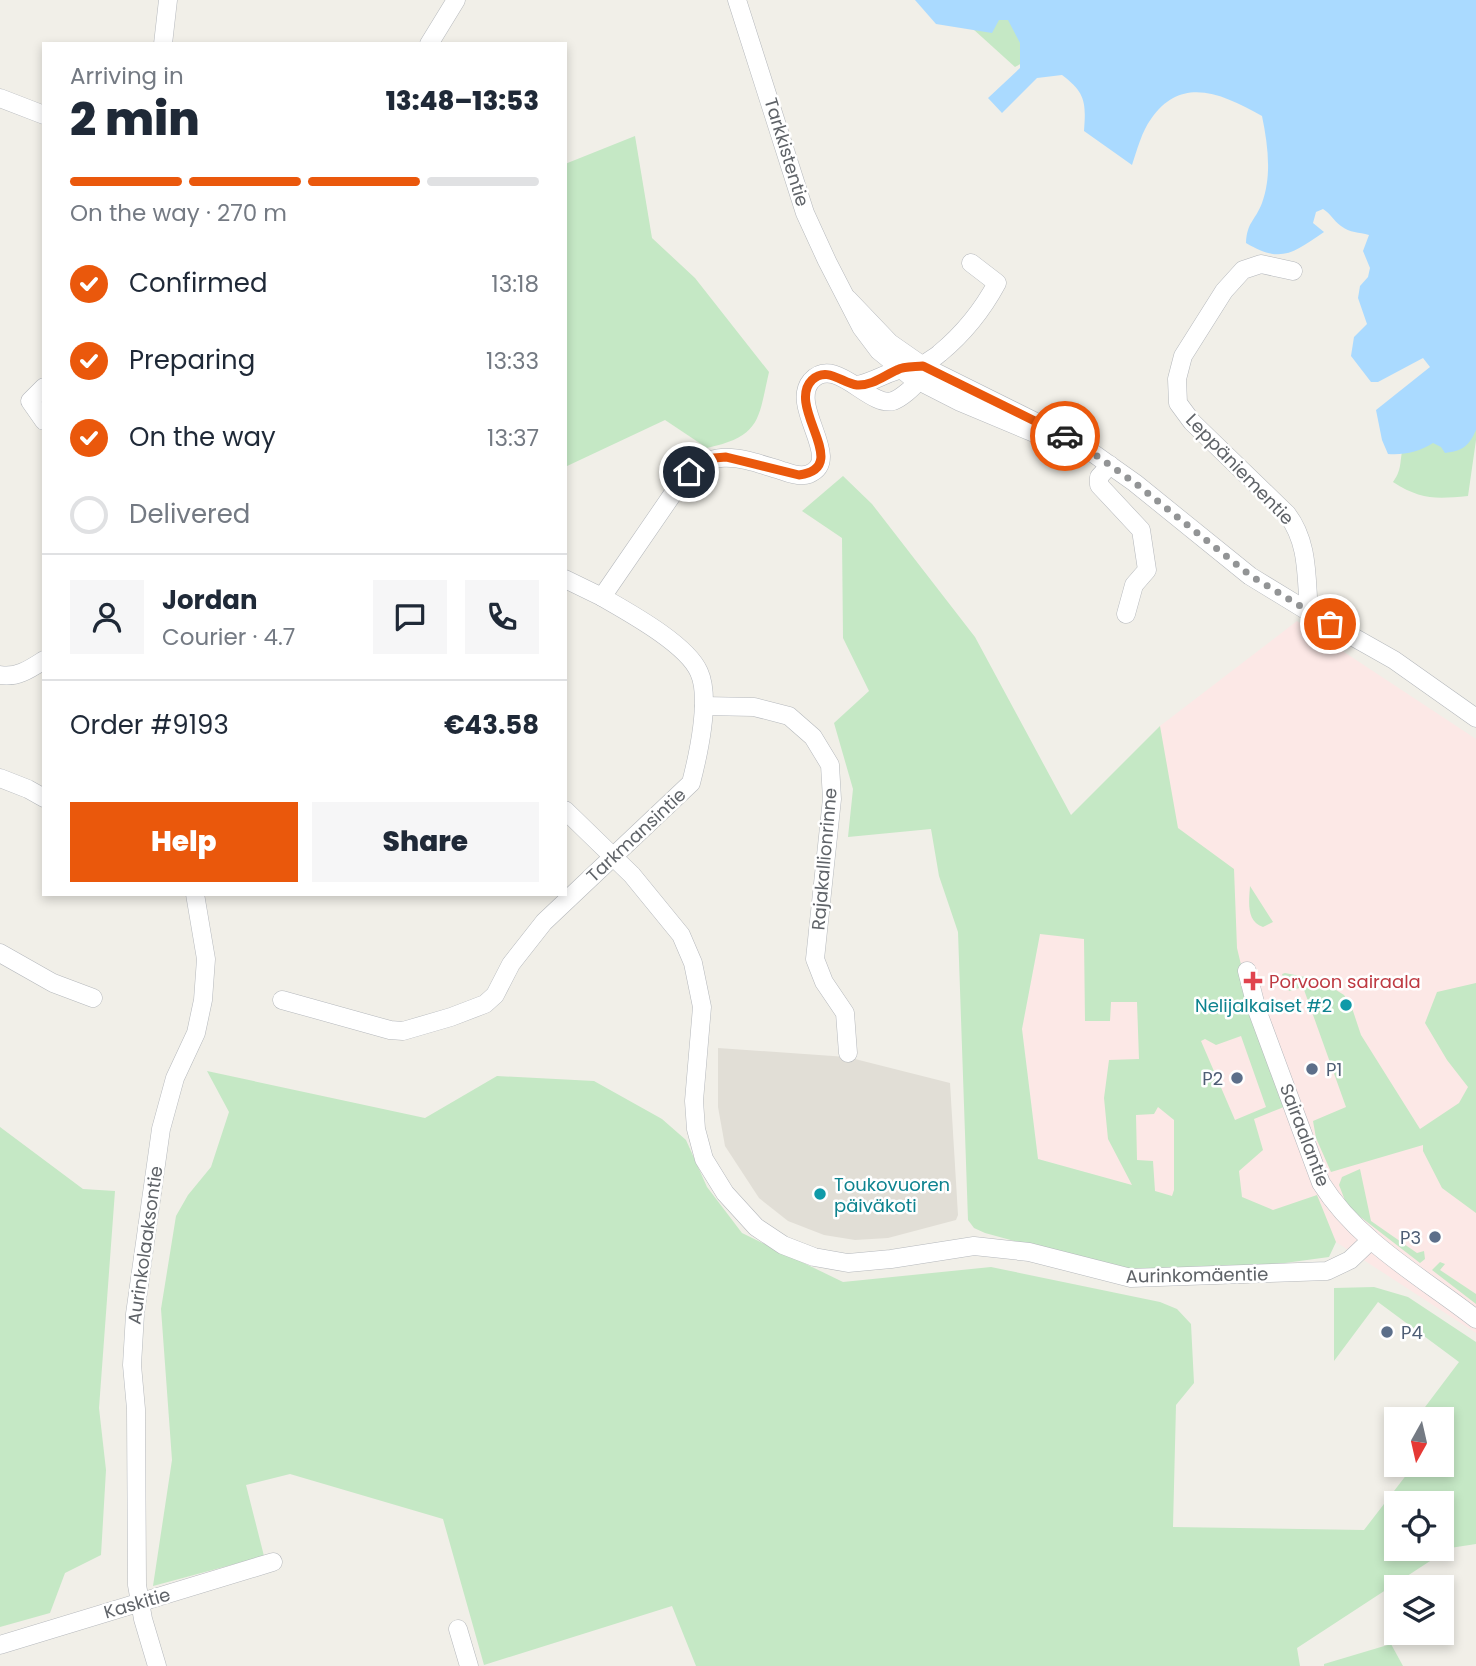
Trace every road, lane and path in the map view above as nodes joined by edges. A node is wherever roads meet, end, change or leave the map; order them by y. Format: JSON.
{"nodes":[{"id":1,"x":168,"y":0,"type":"edge"},
{"id":2,"x":456,"y":0,"type":"edge"},
{"id":3,"x":737,"y":0,"type":"edge"},
{"id":4,"x":163,"y":42,"type":"edge"},
{"id":5,"x":430,"y":42,"type":"edge"},
{"id":6,"x":0,"y":98,"type":"edge"},
{"id":7,"x":42,"y":113,"type":"edge"},
{"id":8,"x":971,"y":263,"type":"dead end"},
{"id":9,"x":1293,"y":271,"type":"dead end"},
{"id":10,"x":848,"y":299,"type":"junction"},
{"id":11,"x":899,"y":368,"type":"junction"},
{"id":12,"x":921,"y":373,"type":"junction"},
{"id":13,"x":856,"y":385,"type":"junction"},
{"id":14,"x":42,"y":389,"type":"edge"},
{"id":15,"x":42,"y":418,"type":"edge"},
{"id":16,"x":1102,"y":461,"type":"junction"},
{"id":17,"x":567,"y":580,"type":"edge"},
{"id":18,"x":602,"y":597,"type":"junction"},
{"id":19,"x":1308,"y":612,"type":"junction"},
{"id":20,"x":1126,"y":614,"type":"dead end"},
{"id":21,"x":42,"y":661,"type":"edge"},
{"id":22,"x":0,"y":675,"type":"edge"},
{"id":23,"x":704,"y":706,"type":"junction"},
{"id":24,"x":1476,"y":718,"type":"edge"},
{"id":25,"x":0,"y":778,"type":"edge"},
{"id":26,"x":42,"y":797,"type":"edge"},
{"id":27,"x":567,"y":812,"type":"edge"},
{"id":28,"x":612,"y":858,"type":"junction"},
{"id":29,"x":195,"y":896,"type":"edge"},
{"id":30,"x":0,"y":953,"type":"edge"},
{"id":31,"x":1247,"y":971,"type":"dead end"},
{"id":32,"x":93,"y":998,"type":"dead end"},
{"id":33,"x":282,"y":1000,"type":"dead end"},
{"id":34,"x":848,"y":1053,"type":"dead end"},
{"id":35,"x":1371,"y":1240,"type":"junction"},
{"id":36,"x":1476,"y":1319,"type":"edge"},
{"id":37,"x":273,"y":1562,"type":"dead end"},
{"id":38,"x":139,"y":1604,"type":"junction"},
{"id":39,"x":458,"y":1629,"type":"dead end"},
{"id":40,"x":0,"y":1645,"type":"edge"},
{"id":41,"x":157,"y":1666,"type":"edge"},
{"id":42,"x":469,"y":1666,"type":"edge"}],
"edges":[{"from":1,"to":4,"type":"street"},
{"from":2,"to":5,"type":"street"},
{"from":3,"to":10,"type":"street","name":"Tarkkistentie"},
{"from":6,"to":7,"type":"street"},
{"from":8,"to":12,"type":"street"},
{"from":9,"to":19,"type":"street","name":"Leppäniementie"},
{"from":10,"to":11,"type":"street","name":"Tarkkistentie"},
{"from":10,"to":12,"type":"street","name":"Tarkkistentie"},
{"from":11,"to":12,"type":"street"},
{"from":11,"to":13,"type":"street"},
{"from":12,"to":13,"type":"street"},
{"from":12,"to":16,"type":"street","name":"Tarkkistentie"},
{"from":13,"to":18,"type":"street"},
{"from":14,"to":15,"type":"street"},
{"from":16,"to":19,"type":"street","name":"Tarkkistentie"},
{"from":16,"to":20,"type":"street"},
{"from":17,"to":18,"type":"street","name":"Tarkmansintie"},
{"from":18,"to":23,"type":"street","name":"Tarkmansintie"},
{"from":19,"to":24,"type":"street","name":"Tarkkistentie"},
{"from":21,"to":22,"type":"street"},
{"from":23,"to":28,"type":"street","name":"Tarkmansintie"},
{"from":23,"to":34,"type":"street","name":"Rajakallionrinne"},
{"from":25,"to":26,"type":"street"},
{"from":27,"to":28,"type":"street","name":"Aurinkomäentie"},
{"from":28,"to":33,"type":"street","name":"Tarkmansintie"},
{"from":28,"to":35,"type":"street","name":"Aurinkomäentie"},
{"from":29,"to":38,"type":"street","name":"Aurinkolaaksontie"},
{"from":30,"to":32,"type":"street"},
{"from":31,"to":35,"type":"street","name":"Sairaalantie"},
{"from":35,"to":36,"type":"street","name":"Sairaalantie"},
{"from":37,"to":38,"type":"street","name":"Kaskitie"},
{"from":38,"to":40,"type":"street","name":"Kaskitie"},
{"from":38,"to":41,"type":"street","name":"Aurinkolaaksontie"},
{"from":39,"to":42,"type":"street"}]}
